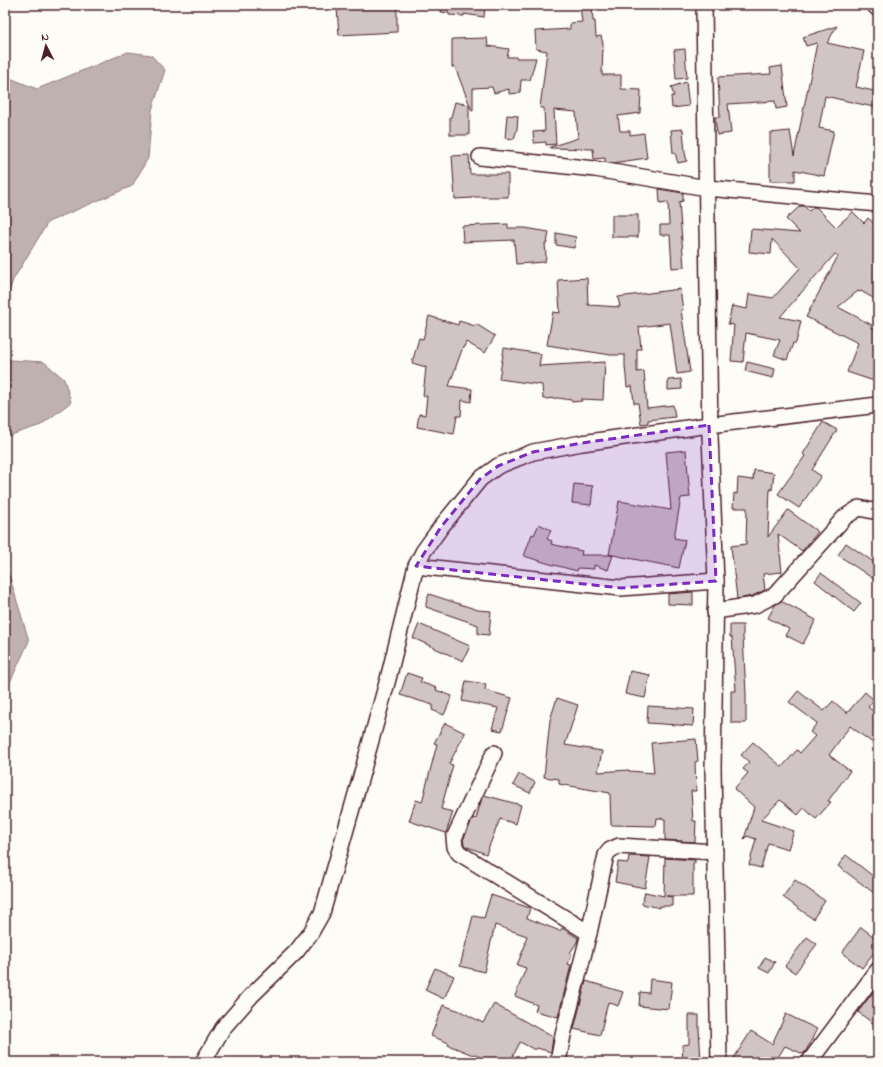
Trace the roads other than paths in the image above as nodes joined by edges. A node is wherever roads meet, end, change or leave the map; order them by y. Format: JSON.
{"nodes":[{"id":1,"x":704,"y":5,"type":"edge"},
{"id":2,"x":874,"y":5,"type":"edge"},
{"id":3,"x":878,"y":9,"type":"edge"},
{"id":4,"x":480,"y":157,"type":"dead end"},
{"id":5,"x":707,"y":188,"type":"junction"},
{"id":6,"x":878,"y":204,"type":"edge"},
{"id":7,"x":878,"y":405,"type":"edge"},
{"id":8,"x":710,"y":425,"type":"junction"},
{"id":9,"x":878,"y":512,"type":"edge"},
{"id":10,"x":416,"y":566,"type":"junction"},
{"id":11,"x":716,"y":581,"type":"junction"},
{"id":12,"x":715,"y":611,"type":"junction"},
{"id":13,"x":494,"y":753,"type":"dead end"},
{"id":14,"x":715,"y":852,"type":"junction"},
{"id":15,"x":589,"y":933,"type":"junction"},
{"id":16,"x":878,"y":970,"type":"edge"},
{"id":17,"x":203,"y":1062,"type":"edge"},
{"id":18,"x":558,"y":1062,"type":"edge"},
{"id":19,"x":718,"y":1062,"type":"edge"},
{"id":20,"x":809,"y":1062,"type":"edge"}],
"edges":[{"from":1,"to":5,"type":"street"},
{"from":2,"to":3,"type":"street"},
{"from":4,"to":5,"type":"street"},
{"from":5,"to":6,"type":"street"},
{"from":5,"to":8,"type":"street"},
{"from":7,"to":8,"type":"street"},
{"from":8,"to":10,"type":"street"},
{"from":8,"to":11,"type":"street"},
{"from":9,"to":12,"type":"street"},
{"from":10,"to":11,"type":"street"},
{"from":10,"to":17,"type":"street"},
{"from":11,"to":12,"type":"street"},
{"from":12,"to":14,"type":"street"},
{"from":13,"to":15,"type":"street"},
{"from":14,"to":15,"type":"street"},
{"from":14,"to":19,"type":"street"},
{"from":15,"to":18,"type":"street"},
{"from":16,"to":20,"type":"street"}]}
